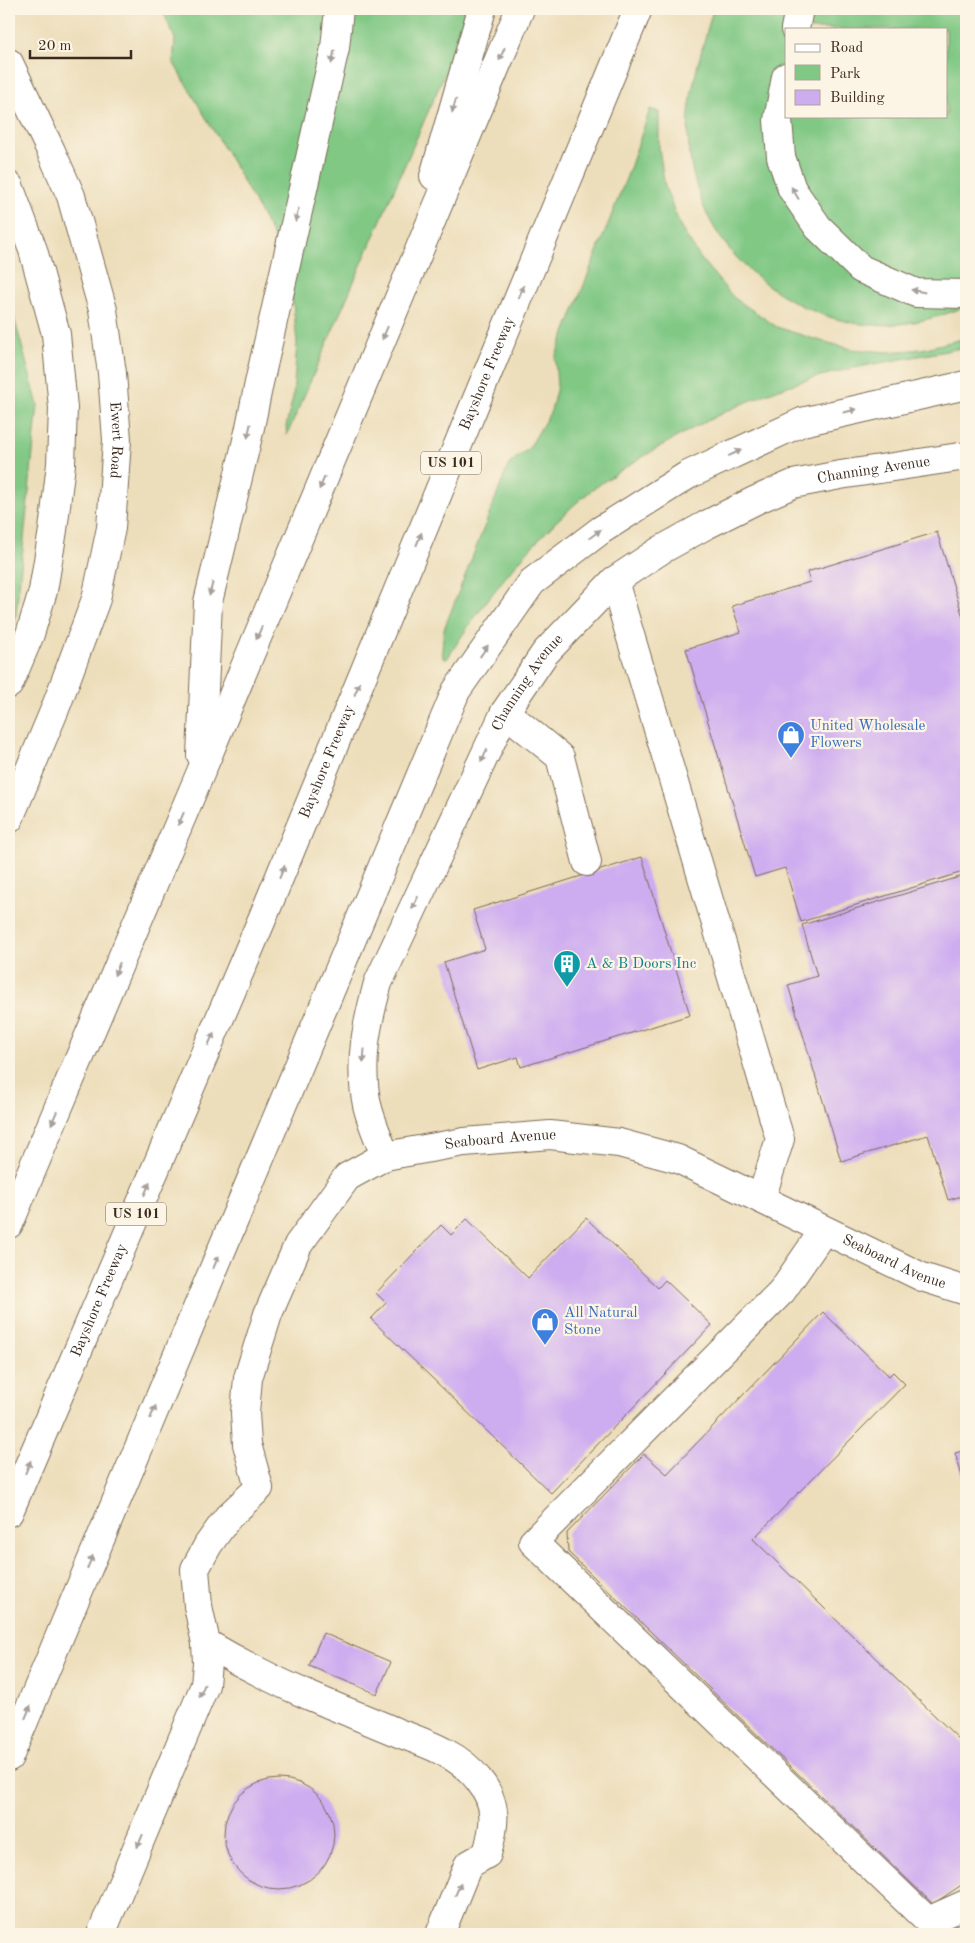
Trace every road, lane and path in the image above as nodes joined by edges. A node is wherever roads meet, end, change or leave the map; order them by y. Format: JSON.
{"nodes":[{"id":1,"x":340,"y":9,"type":"edge"},
{"id":2,"x":482,"y":9,"type":"edge"},
{"id":3,"x":520,"y":9,"type":"edge"},
{"id":4,"x":638,"y":9,"type":"edge"},
{"id":5,"x":799,"y":9,"type":"edge"},
{"id":6,"x":795,"y":28,"type":"edge"},
{"id":7,"x":9,"y":63,"type":"edge"},
{"id":8,"x":785,"y":82,"type":"edge"},
{"id":9,"x":9,"y":186,"type":"edge"},
{"id":10,"x":966,"y":294,"type":"edge"},
{"id":11,"x":400,"y":296,"type":"junction"},
{"id":12,"x":966,"y":385,"type":"edge"},
{"id":13,"x":966,"y":458,"type":"edge"},
{"id":14,"x":614,"y":581,"type":"junction"},
{"id":15,"x":9,"y":684,"type":"edge"},
{"id":16,"x":505,"y":712,"type":"junction"},
{"id":17,"x":200,"y":774,"type":"junction"},
{"id":18,"x":9,"y":819,"type":"edge"},
{"id":19,"x":587,"y":862,"type":"dead end"},
{"id":20,"x":385,"y":1156,"type":"junction"},
{"id":21,"x":760,"y":1199,"type":"junction"},
{"id":22,"x":9,"y":1224,"type":"edge"},
{"id":23,"x":824,"y":1230,"type":"junction"},
{"id":24,"x":966,"y":1291,"type":"edge"},
{"id":25,"x":9,"y":1512,"type":"edge"},
{"id":26,"x":206,"y":1643,"type":"junction"},
{"id":27,"x":9,"y":1757,"type":"edge"},
{"id":28,"x":966,"y":1904,"type":"edge"},
{"id":29,"x":101,"y":1934,"type":"edge"},
{"id":30,"x":440,"y":1934,"type":"edge"}],
"edges":[{"from":1,"to":17,"type":"main road","one_way":true},
{"from":2,"to":11,"type":"main road","one_way":true},
{"from":3,"to":11,"type":"main road","one_way":true},
{"from":25,"to":4,"type":"main road","name":"Bayshore Freeway","number":"US 101","one_way":true},
{"from":5,"to":6,"type":"main road"},
{"from":7,"to":18,"type":"main road","name":"Ewert Road"},
{"from":10,"to":8,"type":"main road","one_way":true},
{"from":9,"to":15,"type":"main road"},
{"from":11,"to":17,"type":"main road","one_way":true},
{"from":27,"to":12,"type":"main road","one_way":true},
{"from":13,"to":14,"type":"main road","name":"Channing Avenue"},
{"from":14,"to":16,"type":"main road","name":"Channing Avenue"},
{"from":14,"to":21,"type":"main road"},
{"from":16,"to":19,"type":"main road"},
{"from":16,"to":20,"type":"main road","name":"Channing Avenue","one_way":true},
{"from":17,"to":22,"type":"main road","one_way":true},
{"from":20,"to":21,"type":"main road","name":"Seaboard Avenue"},
{"from":20,"to":26,"type":"main road","name":"Seaboard Avenue"},
{"from":21,"to":23,"type":"main road","name":"Seaboard Avenue"},
{"from":23,"to":24,"type":"main road","name":"Seaboard Avenue"},
{"from":23,"to":28,"type":"main road"},
{"from":26,"to":29,"type":"main road","one_way":true},
{"from":30,"to":26,"type":"main road","one_way":true}]}
